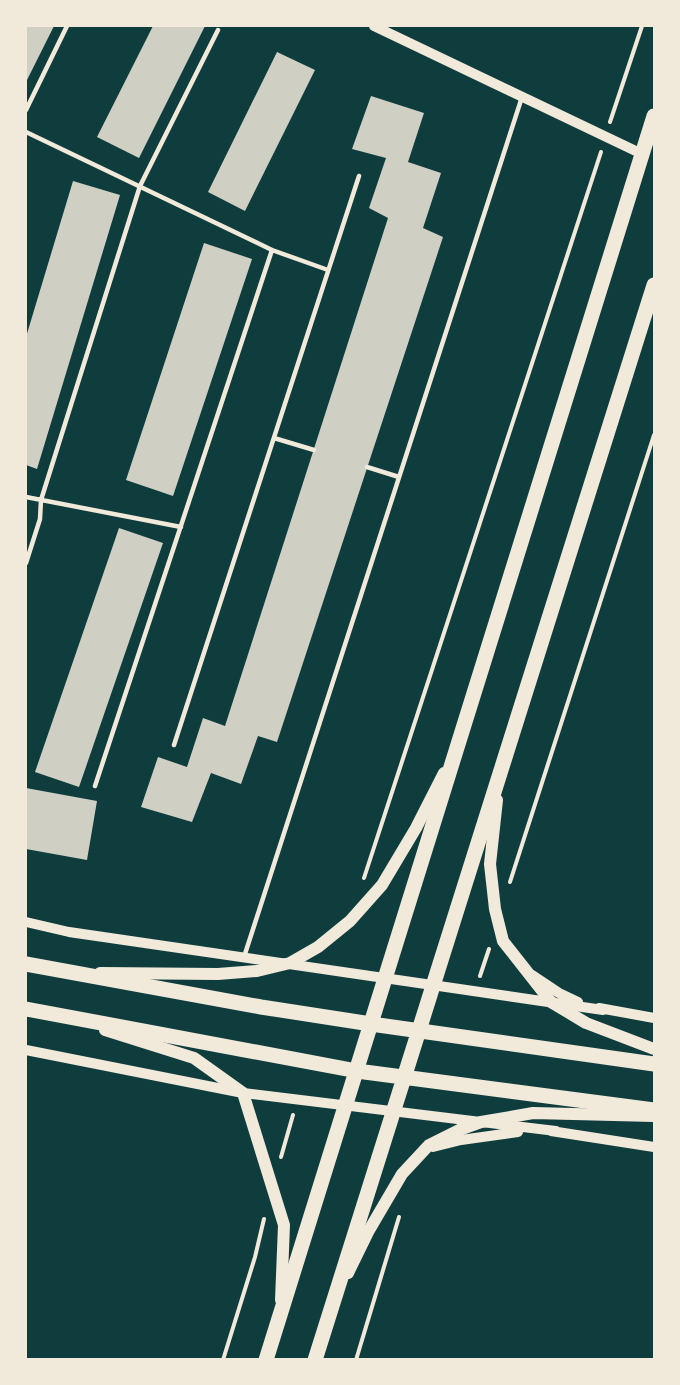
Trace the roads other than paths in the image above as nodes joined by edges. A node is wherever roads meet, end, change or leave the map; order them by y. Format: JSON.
{"nodes":[{"id":1,"x":67,"y":26,"type":"edge"},
{"id":2,"x":374,"y":26,"type":"edge"},
{"id":3,"x":388,"y":29,"type":"edge"},
{"id":4,"x":218,"y":30,"type":"dead end"},
{"id":5,"x":522,"y":97,"type":"junction"},
{"id":6,"x":26,"y":110,"type":"edge"},
{"id":7,"x":654,"y":116,"type":"edge"},
{"id":8,"x":26,"y":132,"type":"edge"},
{"id":9,"x":642,"y":154,"type":"junction"},
{"id":10,"x":359,"y":176,"type":"dead end"},
{"id":11,"x":140,"y":186,"type":"junction"},
{"id":12,"x":272,"y":250,"type":"junction"},
{"id":13,"x":328,"y":270,"type":"junction"},
{"id":14,"x":654,"y":285,"type":"edge"},
{"id":15,"x":274,"y":438,"type":"junction"},
{"id":16,"x":314,"y":450,"type":"dead end"},
{"id":17,"x":368,"y":467,"type":"dead end"},
{"id":18,"x":399,"y":477,"type":"junction"},
{"id":19,"x":26,"y":497,"type":"edge"},
{"id":20,"x":41,"y":500,"type":"junction"},
{"id":21,"x":181,"y":526,"type":"junction"},
{"id":22,"x":26,"y":563,"type":"edge"},
{"id":23,"x":174,"y":745,"type":"dead end"},
{"id":24,"x":458,"y":745,"type":"junction"},
{"id":25,"x":502,"y":766,"type":"junction"},
{"id":26,"x":95,"y":786,"type":"dead end"},
{"id":27,"x":26,"y":922,"type":"edge"},
{"id":28,"x":244,"y":957,"type":"junction"},
{"id":29,"x":290,"y":963,"type":"junction"},
{"id":30,"x":26,"y":964,"type":"edge"},
{"id":31,"x":525,"y":970,"type":"junction"},
{"id":32,"x":69,"y":972,"type":"junction"},
{"id":33,"x":386,"y":977,"type":"junction"},
{"id":34,"x":432,"y":984,"type":"junction"},
{"id":35,"x":550,"y":1002,"type":"junction"},
{"id":36,"x":26,"y":1009,"type":"edge"},
{"id":37,"x":603,"y":1010,"type":"junction"},
{"id":38,"x":58,"y":1015,"type":"junction"},
{"id":39,"x":654,"y":1018,"type":"edge"},
{"id":40,"x":371,"y":1024,"type":"junction"},
{"id":41,"x":418,"y":1030,"type":"junction"},
{"id":42,"x":654,"y":1049,"type":"edge"},
{"id":43,"x":26,"y":1050,"type":"edge"},
{"id":44,"x":654,"y":1064,"type":"edge"},
{"id":45,"x":357,"y":1071,"type":"junction"},
{"id":46,"x":405,"y":1076,"type":"junction"},
{"id":47,"x":243,"y":1094,"type":"junction"},
{"id":48,"x":346,"y":1106,"type":"junction"},
{"id":49,"x":654,"y":1110,"type":"edge"},
{"id":50,"x":393,"y":1112,"type":"junction"},
{"id":51,"x":654,"y":1116,"type":"edge"},
{"id":52,"x":481,"y":1122,"type":"junction"},
{"id":53,"x":556,"y":1131,"type":"junction"},
{"id":54,"x":654,"y":1147,"type":"edge"},
{"id":55,"x":421,"y":1152,"type":"junction"},
{"id":56,"x":281,"y":1311,"type":"junction"},
{"id":57,"x":328,"y":1315,"type":"junction"},
{"id":58,"x":266,"y":1359,"type":"edge"},
{"id":59,"x":315,"y":1359,"type":"edge"}],
"edges":[{"from":1,"to":6,"type":"lane"},
{"from":2,"to":3,"type":"street"},
{"from":3,"to":5,"type":"street"},
{"from":4,"to":11,"type":"lane"},
{"from":5,"to":9,"type":"street"},
{"from":5,"to":18,"type":"lane"},
{"from":7,"to":9,"type":"main road"},
{"from":8,"to":11,"type":"lane"},
{"from":9,"to":24,"type":"main road"},
{"from":10,"to":13,"type":"lane"},
{"from":11,"to":12,"type":"lane"},
{"from":11,"to":20,"type":"lane"},
{"from":12,"to":13,"type":"lane"},
{"from":12,"to":21,"type":"lane"},
{"from":13,"to":15,"type":"lane"},
{"from":14,"to":25,"type":"main road"},
{"from":15,"to":16,"type":"lane"},
{"from":15,"to":23,"type":"lane"},
{"from":17,"to":18,"type":"lane"},
{"from":18,"to":28,"type":"lane"},
{"from":19,"to":20,"type":"lane"},
{"from":20,"to":21,"type":"lane"},
{"from":20,"to":22,"type":"lane"},
{"from":21,"to":26,"type":"lane"},
{"from":24,"to":29,"type":"main road"},
{"from":24,"to":33,"type":"main road"},
{"from":25,"to":31,"type":"main road"},
{"from":25,"to":34,"type":"main road"},
{"from":27,"to":28,"type":"street"},
{"from":28,"to":29,"type":"street"},
{"from":29,"to":32,"type":"main road"},
{"from":29,"to":33,"type":"street"},
{"from":30,"to":32,"type":"main road"},
{"from":31,"to":35,"type":"main road"},
{"from":31,"to":37,"type":"street"},
{"from":32,"to":40,"type":"main road"},
{"from":33,"to":34,"type":"street"},
{"from":33,"to":40,"type":"main road"},
{"from":34,"to":35,"type":"street"},
{"from":34,"to":41,"type":"main road"},
{"from":35,"to":37,"type":"street"},
{"from":35,"to":42,"type":"main road"},
{"from":36,"to":38,"type":"main road"},
{"from":37,"to":39,"type":"street"},
{"from":38,"to":45,"type":"main road"},
{"from":38,"to":47,"type":"main road"},
{"from":40,"to":41,"type":"main road"},
{"from":40,"to":45,"type":"main road"},
{"from":41,"to":44,"type":"main road"},
{"from":41,"to":46,"type":"main road"},
{"from":43,"to":47,"type":"street"},
{"from":45,"to":46,"type":"main road"},
{"from":45,"to":48,"type":"main road"},
{"from":46,"to":49,"type":"main road"},
{"from":46,"to":50,"type":"main road"},
{"from":47,"to":48,"type":"street"},
{"from":47,"to":56,"type":"main road"},
{"from":48,"to":50,"type":"street"},
{"from":48,"to":56,"type":"main road"},
{"from":50,"to":52,"type":"street"},
{"from":50,"to":57,"type":"main road"},
{"from":51,"to":52,"type":"main road"},
{"from":52,"to":53,"type":"street"},
{"from":52,"to":55,"type":"main road"},
{"from":53,"to":54,"type":"street"},
{"from":53,"to":55,"type":"street"},
{"from":55,"to":57,"type":"main road"},
{"from":56,"to":58,"type":"main road"},
{"from":57,"to":59,"type":"main road"}]}
